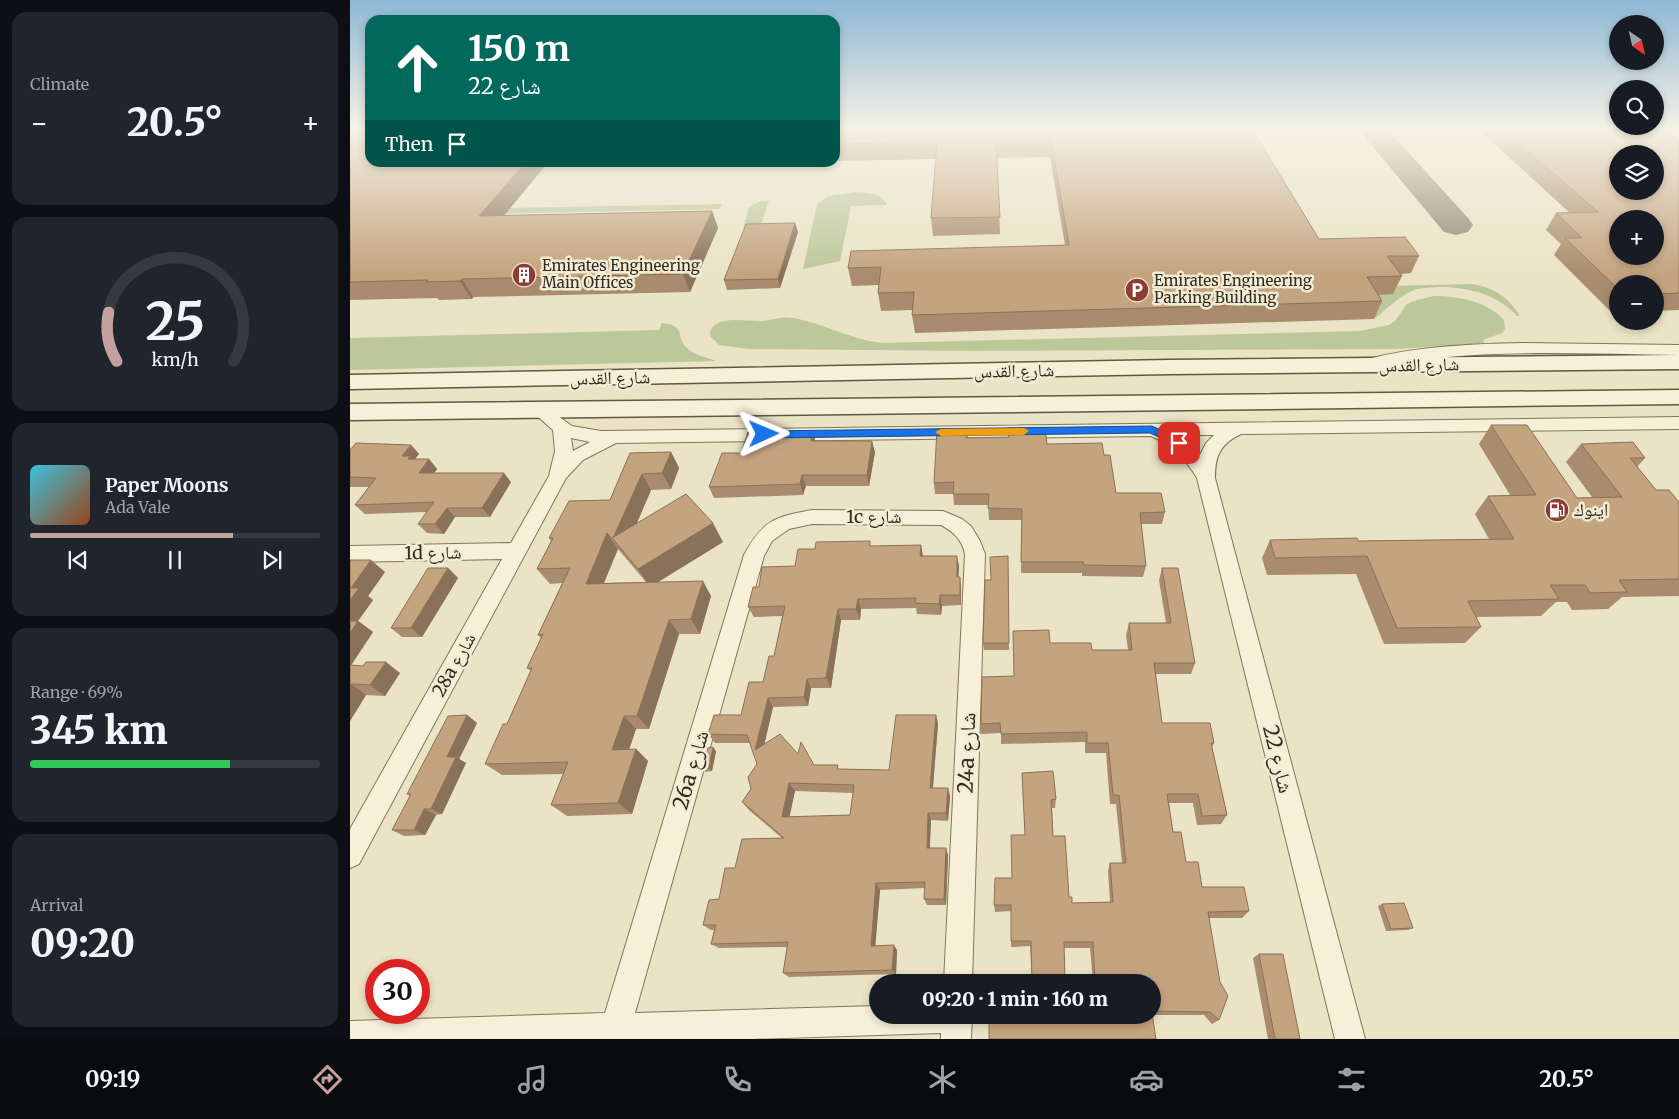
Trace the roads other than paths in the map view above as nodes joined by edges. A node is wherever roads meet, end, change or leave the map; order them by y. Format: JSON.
{"nodes":[{"id":1,"x":1679,"y":350,"type":"edge"},
{"id":2,"x":1679,"y":362,"type":"edge"},
{"id":3,"x":1356,"y":365,"type":"junction"},
{"id":4,"x":350,"y":382,"type":"edge"},
{"id":5,"x":1679,"y":397,"type":"edge"},
{"id":6,"x":538,"y":410,"type":"junction"},
{"id":7,"x":350,"y":412,"type":"edge"},
{"id":8,"x":1679,"y":423,"type":"edge"},
{"id":9,"x":1239,"y":428,"type":"junction"},
{"id":10,"x":561,"y":429,"type":"junction"},
{"id":11,"x":1152,"y":430,"type":"junction"},
{"id":12,"x":617,"y":436,"type":"junction"},
{"id":13,"x":558,"y":476,"type":"junction"},
{"id":14,"x":1206,"y":478,"type":"junction"},
{"id":15,"x":784,"y":523,"type":"joint"},
{"id":16,"x":962,"y":528,"type":"joint"},
{"id":17,"x":517,"y":551,"type":"junction"},
{"id":18,"x":350,"y":554,"type":"edge"},
{"id":19,"x":350,"y":855,"type":"edge"},
{"id":20,"x":958,"y":974,"type":"edge"},
{"id":21,"x":957,"y":1024,"type":"edge"},
{"id":22,"x":616,"y":1028,"type":"junction"},
{"id":23,"x":350,"y":1036,"type":"edge"},
{"id":24,"x":1350,"y":1039,"type":"edge"}],
"edges":[{"from":1,"to":3,"type":"street"},
{"from":2,"to":3,"type":"main road","name":"شارع القدس"},
{"from":3,"to":4,"type":"main road","name":"شارع القدس"},
{"from":5,"to":6,"type":"main road","name":"شارع القدس"},
{"from":6,"to":7,"type":"main road","name":"شارع القدس"},
{"from":6,"to":10,"type":"street"},
{"from":8,"to":9,"type":"street"},
{"from":9,"to":11,"type":"street"},
{"from":9,"to":14,"type":"street","name":"شارع 22"},
{"from":10,"to":12,"type":"street"},
{"from":10,"to":13,"type":"street","name":"28a شارع"},
{"from":11,"to":12,"type":"street"},
{"from":11,"to":14,"type":"street","name":"شارع 22"},
{"from":12,"to":13,"type":"street","name":"28a شارع"},
{"from":13,"to":17,"type":"street","name":"28a شارع"},
{"from":14,"to":24,"type":"street","name":"شارع 22"},
{"from":15,"to":16,"type":"street","name":"1c شارع"},
{"from":15,"to":22,"type":"street","name":"26a شارع"},
{"from":16,"to":20,"type":"street","name":"24a شارع"},
{"from":17,"to":18,"type":"street","name":"1d شارع"},
{"from":17,"to":19,"type":"street","name":"28a شارع"},
{"from":21,"to":22,"type":"street"},
{"from":22,"to":23,"type":"street"}]}
